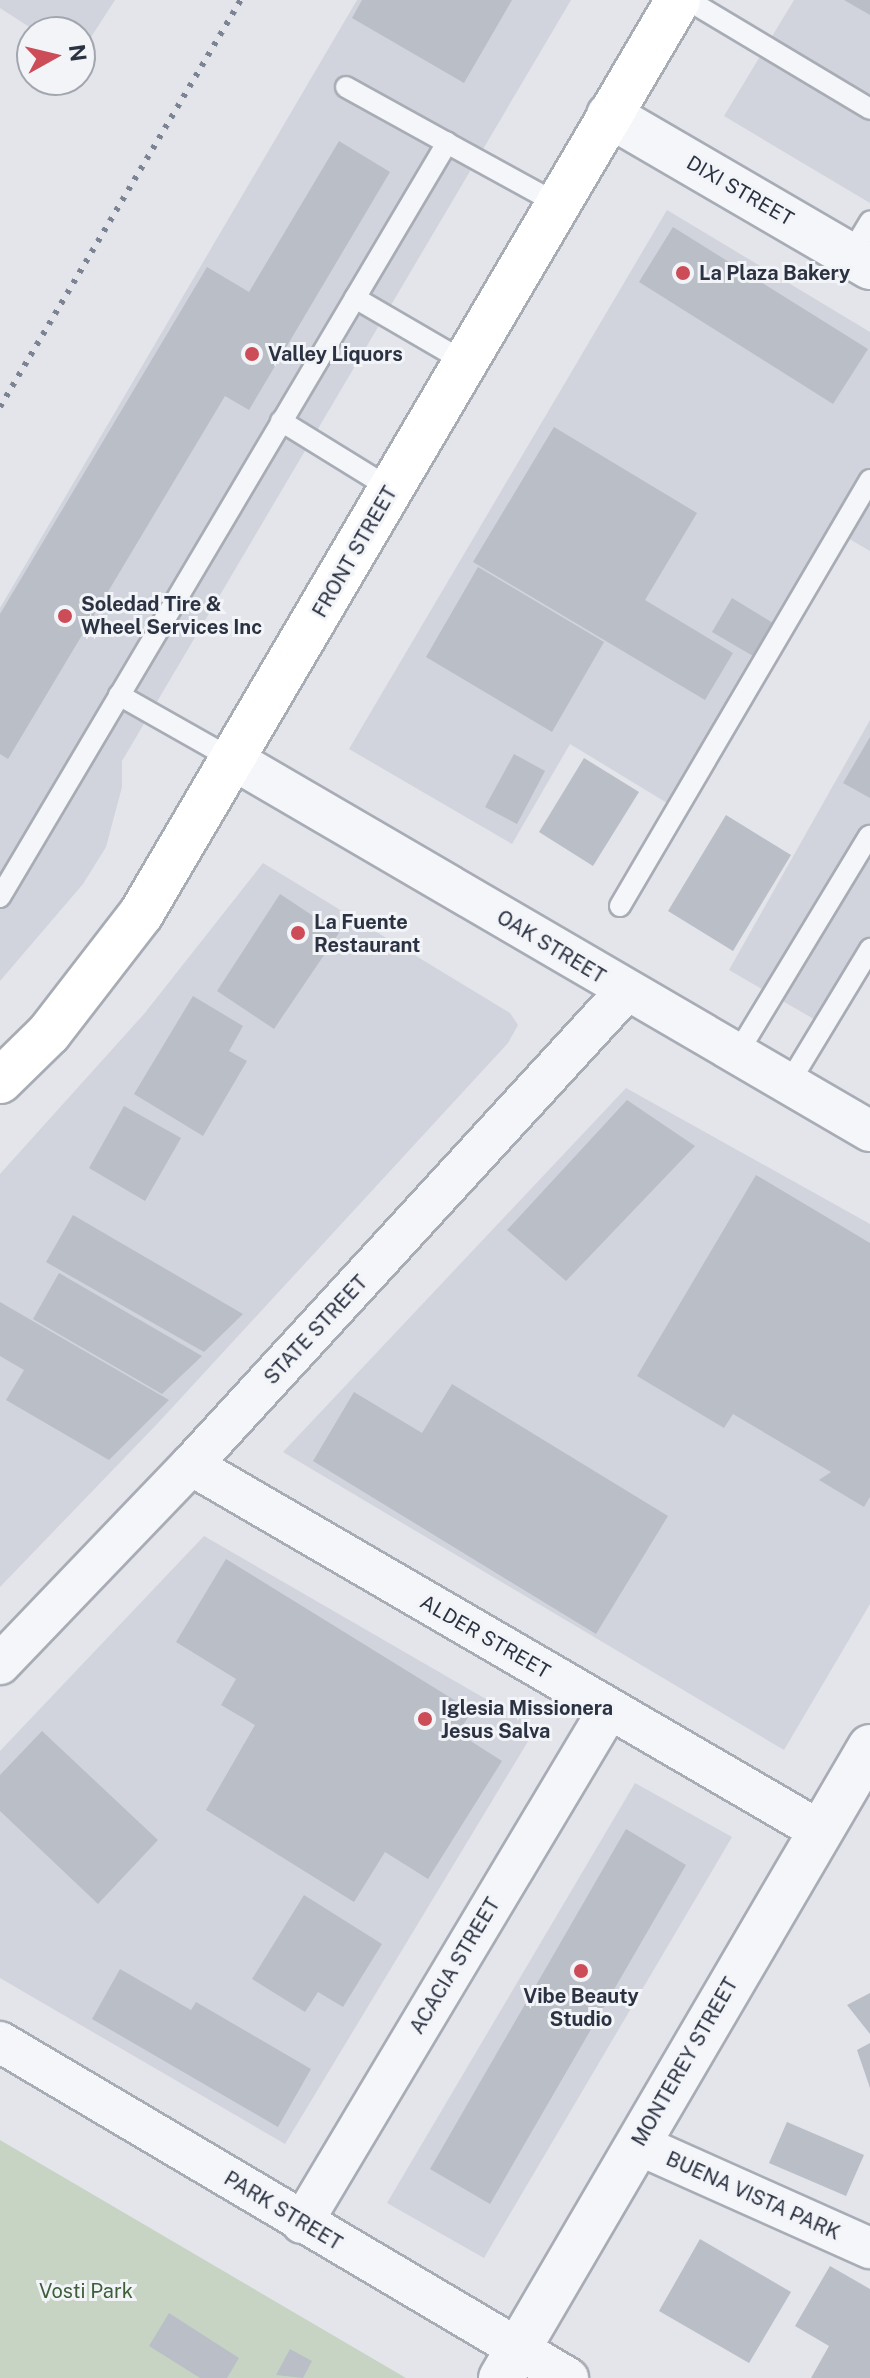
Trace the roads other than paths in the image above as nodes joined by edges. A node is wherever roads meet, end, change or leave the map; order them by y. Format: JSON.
{"nodes":[{"id":1,"x":678,"y":0,"type":"edge"},
{"id":2,"x":688,"y":0,"type":"edge"},
{"id":3,"x":346,"y":87,"type":"dead end"},
{"id":4,"x":870,"y":109,"type":"edge"},
{"id":5,"x":609,"y":115,"type":"junction"},
{"id":6,"x":447,"y":143,"type":"junction"},
{"id":7,"x":556,"y":203,"type":"junction"},
{"id":8,"x":863,"y":248,"type":"edge"},
{"id":9,"x":355,"y":298,"type":"junction"},
{"id":10,"x":465,"y":362,"type":"junction"},
{"id":11,"x":281,"y":421,"type":"junction"},
{"id":12,"x":870,"y":480,"type":"edge"},
{"id":13,"x":391,"y":489,"type":"junction"},
{"id":14,"x":119,"y":695,"type":"junction"},
{"id":15,"x":234,"y":760,"type":"junction"},
{"id":16,"x":869,"y":836,"type":"edge"},
{"id":17,"x":0,"y":897,"type":"edge"},
{"id":18,"x":620,"y":906,"type":"dead end"},
{"id":19,"x":870,"y":949,"type":"edge"},
{"id":20,"x":626,"y":991,"type":"junction"},
{"id":21,"x":737,"y":1054,"type":"junction"},
{"id":22,"x":0,"y":1081,"type":"edge"},
{"id":23,"x":789,"y":1083,"type":"junction"},
{"id":24,"x":870,"y":1131,"type":"edge"},
{"id":25,"x":191,"y":1465,"type":"junction"},
{"id":26,"x":0,"y":1664,"type":"edge"},
{"id":27,"x":609,"y":1709,"type":"junction"},
{"id":28,"x":870,"y":1747,"type":"edge"},
{"id":29,"x":820,"y":1831,"type":"junction"},
{"id":30,"x":0,"y":2042,"type":"edge"},
{"id":31,"x":637,"y":2144,"type":"junction"},
{"id":32,"x":302,"y":2223,"type":"junction"},
{"id":33,"x":870,"y":2248,"type":"edge"},
{"id":34,"x":510,"y":2363,"type":"edge"},
{"id":35,"x":568,"y":2378,"type":"edge"}],
"edges":[{"from":1,"to":5,"type":"main road","name":"FRONT STREET"},
{"from":2,"to":4,"type":"lane"},
{"from":3,"to":6,"type":"lane"},
{"from":5,"to":7,"type":"main road","name":"FRONT STREET"},
{"from":5,"to":8,"type":"street","name":"DIXI STREET"},
{"from":6,"to":7,"type":"lane"},
{"from":6,"to":9,"type":"lane"},
{"from":7,"to":10,"type":"main road","name":"FRONT STREET"},
{"from":9,"to":10,"type":"lane"},
{"from":9,"to":11,"type":"lane"},
{"from":10,"to":13,"type":"main road","name":"FRONT STREET"},
{"from":11,"to":13,"type":"lane"},
{"from":11,"to":14,"type":"lane"},
{"from":12,"to":18,"type":"lane"},
{"from":13,"to":15,"type":"main road","name":"FRONT STREET"},
{"from":14,"to":15,"type":"lane"},
{"from":14,"to":17,"type":"lane"},
{"from":15,"to":20,"type":"street","name":"OAK STREET"},
{"from":15,"to":22,"type":"main road","name":"FRONT STREET"},
{"from":16,"to":21,"type":"lane"},
{"from":19,"to":23,"type":"lane"},
{"from":20,"to":21,"type":"street","name":"OAK STREET"},
{"from":20,"to":25,"type":"street","name":"STATE STREET"},
{"from":21,"to":23,"type":"street","name":"OAK STREET"},
{"from":23,"to":24,"type":"street","name":"OAK STREET"},
{"from":25,"to":26,"type":"street","name":"STATE STREET"},
{"from":25,"to":27,"type":"street","name":"ALDER STREET"},
{"from":27,"to":29,"type":"street","name":"ALDER STREET"},
{"from":27,"to":32,"type":"street","name":"ACACIA STREET"},
{"from":28,"to":29,"type":"street","name":"MONTEREY STREET"},
{"from":29,"to":31,"type":"street","name":"MONTEREY STREET"},
{"from":30,"to":32,"type":"street","name":"PARK STREET"},
{"from":31,"to":33,"type":"street","name":"BUENA VISTA PARK"},
{"from":31,"to":34,"type":"street","name":"MONTEREY STREET"},
{"from":32,"to":34,"type":"street","name":"PARK STREET"},
{"from":34,"to":35,"type":"street","name":"PARK STREET"}]}
